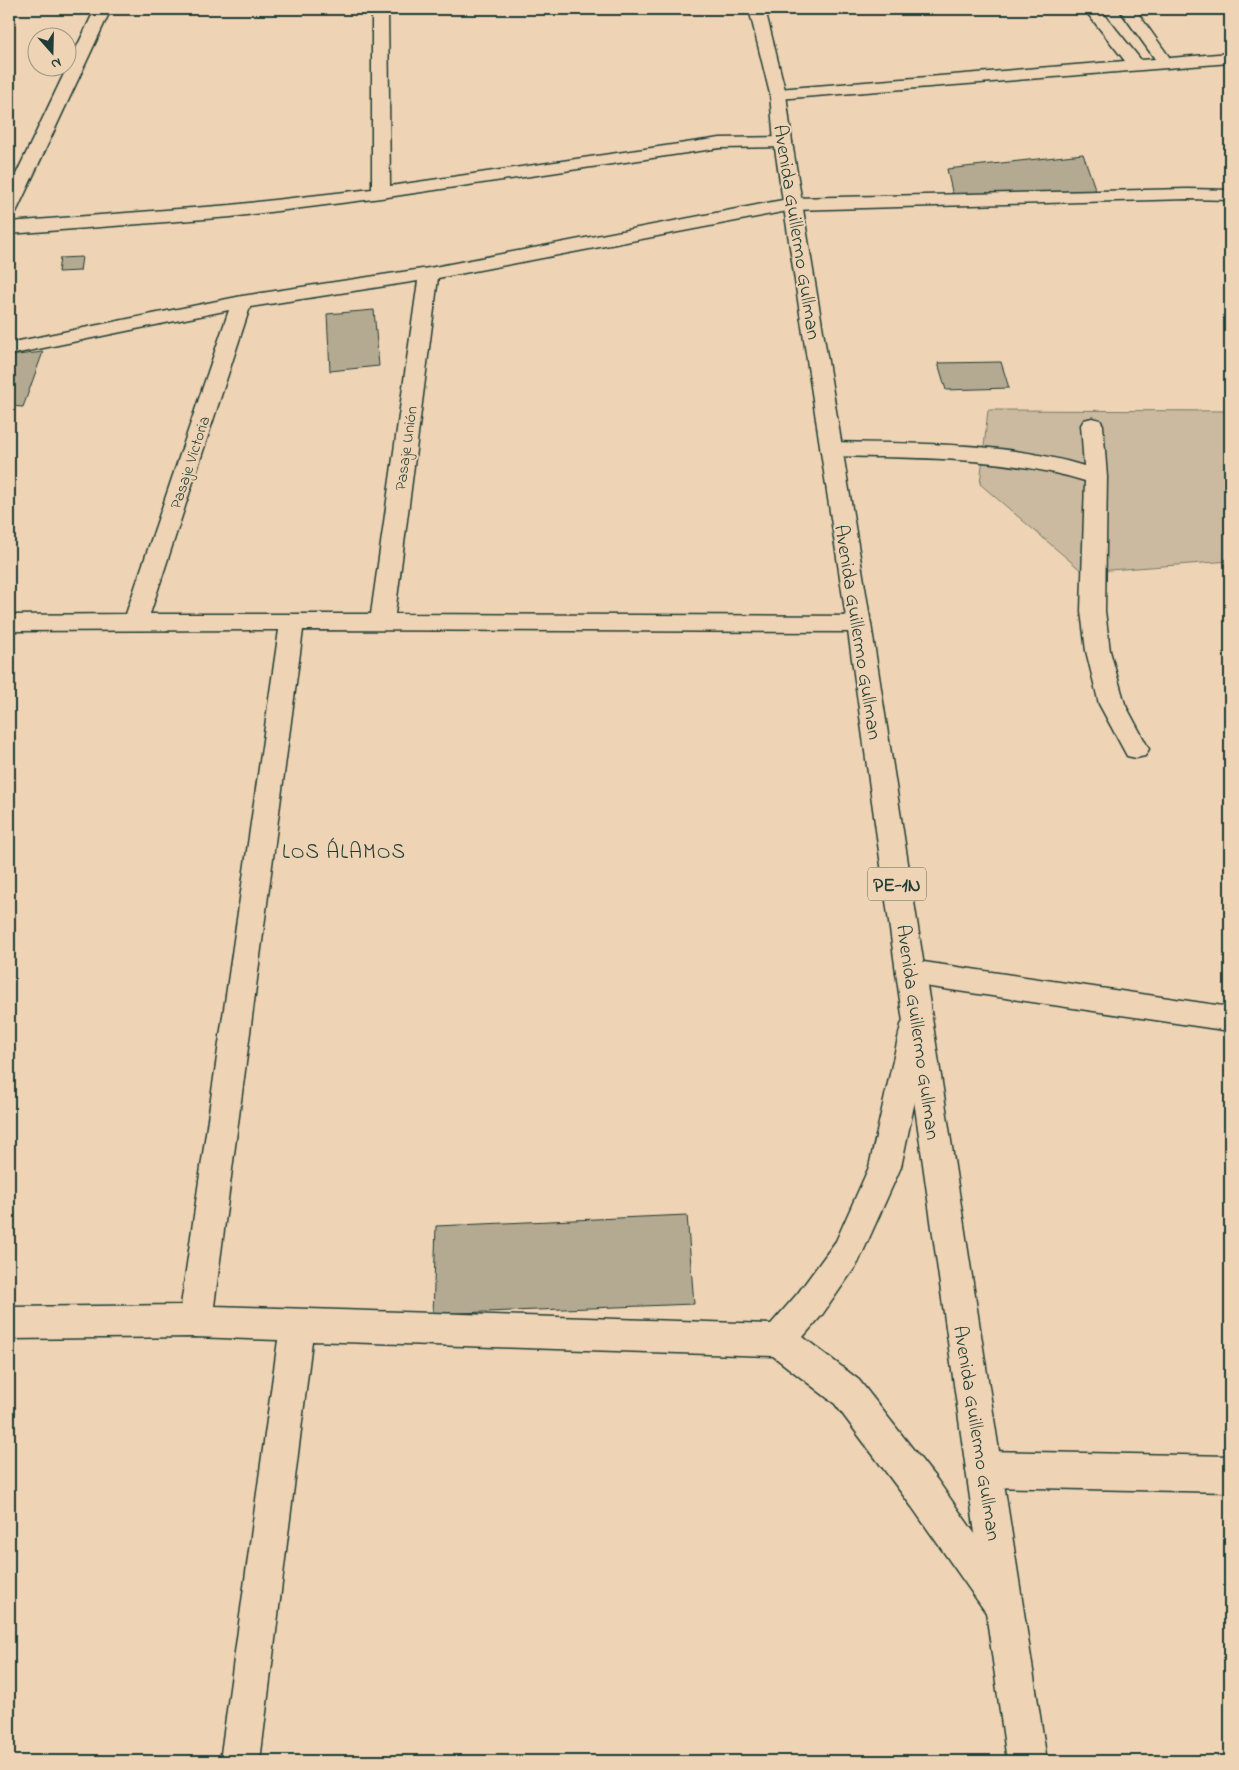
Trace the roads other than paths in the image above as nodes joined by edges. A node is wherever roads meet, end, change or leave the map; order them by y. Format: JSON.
{"nodes":[{"id":1,"x":103,"y":9,"type":"edge"},
{"id":2,"x":380,"y":9,"type":"edge"},
{"id":3,"x":757,"y":9,"type":"edge"},
{"id":4,"x":1092,"y":9,"type":"edge"},
{"id":5,"x":1127,"y":9,"type":"edge"},
{"id":6,"x":1230,"y":58,"type":"edge"},
{"id":7,"x":1165,"y":62,"type":"junction"},
{"id":8,"x":1136,"y":64,"type":"junction"},
{"id":9,"x":778,"y":94,"type":"junction"},
{"id":10,"x":783,"y":142,"type":"junction"},
{"id":11,"x":382,"y":193,"type":"junction"},
{"id":12,"x":1230,"y":195,"type":"edge"},
{"id":13,"x":793,"y":204,"type":"junction"},
{"id":14,"x":9,"y":208,"type":"edge"},
{"id":15,"x":9,"y":228,"type":"edge"},
{"id":16,"x":428,"y":274,"type":"junction"},
{"id":17,"x":242,"y":302,"type":"junction"},
{"id":18,"x":9,"y":349,"type":"edge"},
{"id":19,"x":1092,"y":425,"type":"dead end"},
{"id":20,"x":831,"y":449,"type":"junction"},
{"id":21,"x":1096,"y":476,"type":"junction"},
{"id":22,"x":135,"y":622,"type":"junction"},
{"id":23,"x":292,"y":622,"type":"junction"},
{"id":24,"x":382,"y":622,"type":"junction"},
{"id":25,"x":9,"y":623,"type":"edge"},
{"id":26,"x":859,"y":624,"type":"junction"},
{"id":27,"x":1136,"y":749,"type":"dead end"},
{"id":28,"x":910,"y":972,"type":"junction"},
{"id":29,"x":917,"y":1021,"type":"junction"},
{"id":30,"x":1229,"y":1022,"type":"edge"},
{"id":31,"x":195,"y":1321,"type":"junction"},
{"id":32,"x":9,"y":1323,"type":"edge"},
{"id":33,"x":297,"y":1326,"type":"junction"},
{"id":34,"x":779,"y":1340,"type":"junction"},
{"id":35,"x":984,"y":1469,"type":"junction"},
{"id":36,"x":1230,"y":1474,"type":"edge"},
{"id":37,"x":1005,"y":1608,"type":"junction"},
{"id":38,"x":240,"y":1761,"type":"edge"},
{"id":39,"x":1027,"y":1761,"type":"edge"}],
"edges":[{"from":1,"to":14,"type":"street"},
{"from":2,"to":11,"type":"street"},
{"from":3,"to":9,"type":"street","name":"Avenida Guillermo Gullman","number":"PE-1N"},
{"from":4,"to":8,"type":"street"},
{"from":5,"to":7,"type":"street"},
{"from":6,"to":7,"type":"street"},
{"from":7,"to":8,"type":"street"},
{"from":8,"to":9,"type":"street"},
{"from":9,"to":10,"type":"street","name":"Avenida Guillermo Gullman","number":"PE-1N"},
{"from":10,"to":11,"type":"street"},
{"from":10,"to":13,"type":"street","name":"Avenida Guillermo Gullman","number":"PE-1N"},
{"from":11,"to":15,"type":"street"},
{"from":12,"to":13,"type":"street"},
{"from":13,"to":16,"type":"street"},
{"from":13,"to":20,"type":"street","name":"Avenida Guillermo Gullman","number":"PE-1N"},
{"from":16,"to":17,"type":"street"},
{"from":16,"to":24,"type":"street","name":"Pasaje Unión"},
{"from":17,"to":18,"type":"street"},
{"from":17,"to":22,"type":"street","name":"Pasaje Victoria"},
{"from":19,"to":21,"type":"street"},
{"from":20,"to":21,"type":"street"},
{"from":20,"to":26,"type":"street","name":"Avenida Guillermo Gullman","number":"PE-1N"},
{"from":21,"to":27,"type":"street"},
{"from":22,"to":23,"type":"street"},
{"from":22,"to":25,"type":"street"},
{"from":23,"to":24,"type":"street"},
{"from":23,"to":31,"type":"street"},
{"from":24,"to":26,"type":"street"},
{"from":26,"to":28,"type":"street","name":"Avenida Guillermo Gullman","number":"PE-1N"},
{"from":28,"to":29,"type":"street","name":"Avenida Guillermo Gullman","number":"PE-1N"},
{"from":28,"to":30,"type":"street"},
{"from":29,"to":34,"type":"street"},
{"from":29,"to":35,"type":"street","name":"Avenida Guillermo Gullman","number":"PE-1N"},
{"from":31,"to":32,"type":"street"},
{"from":31,"to":33,"type":"street"},
{"from":33,"to":34,"type":"street"},
{"from":33,"to":38,"type":"street"},
{"from":34,"to":37,"type":"street"},
{"from":35,"to":36,"type":"street"},
{"from":35,"to":37,"type":"street","name":"Avenida Guillermo Gullman","number":"PE-1N"},
{"from":37,"to":39,"type":"street","name":"Avenida Guillermo Gullman","number":"PE-1N"}]}
